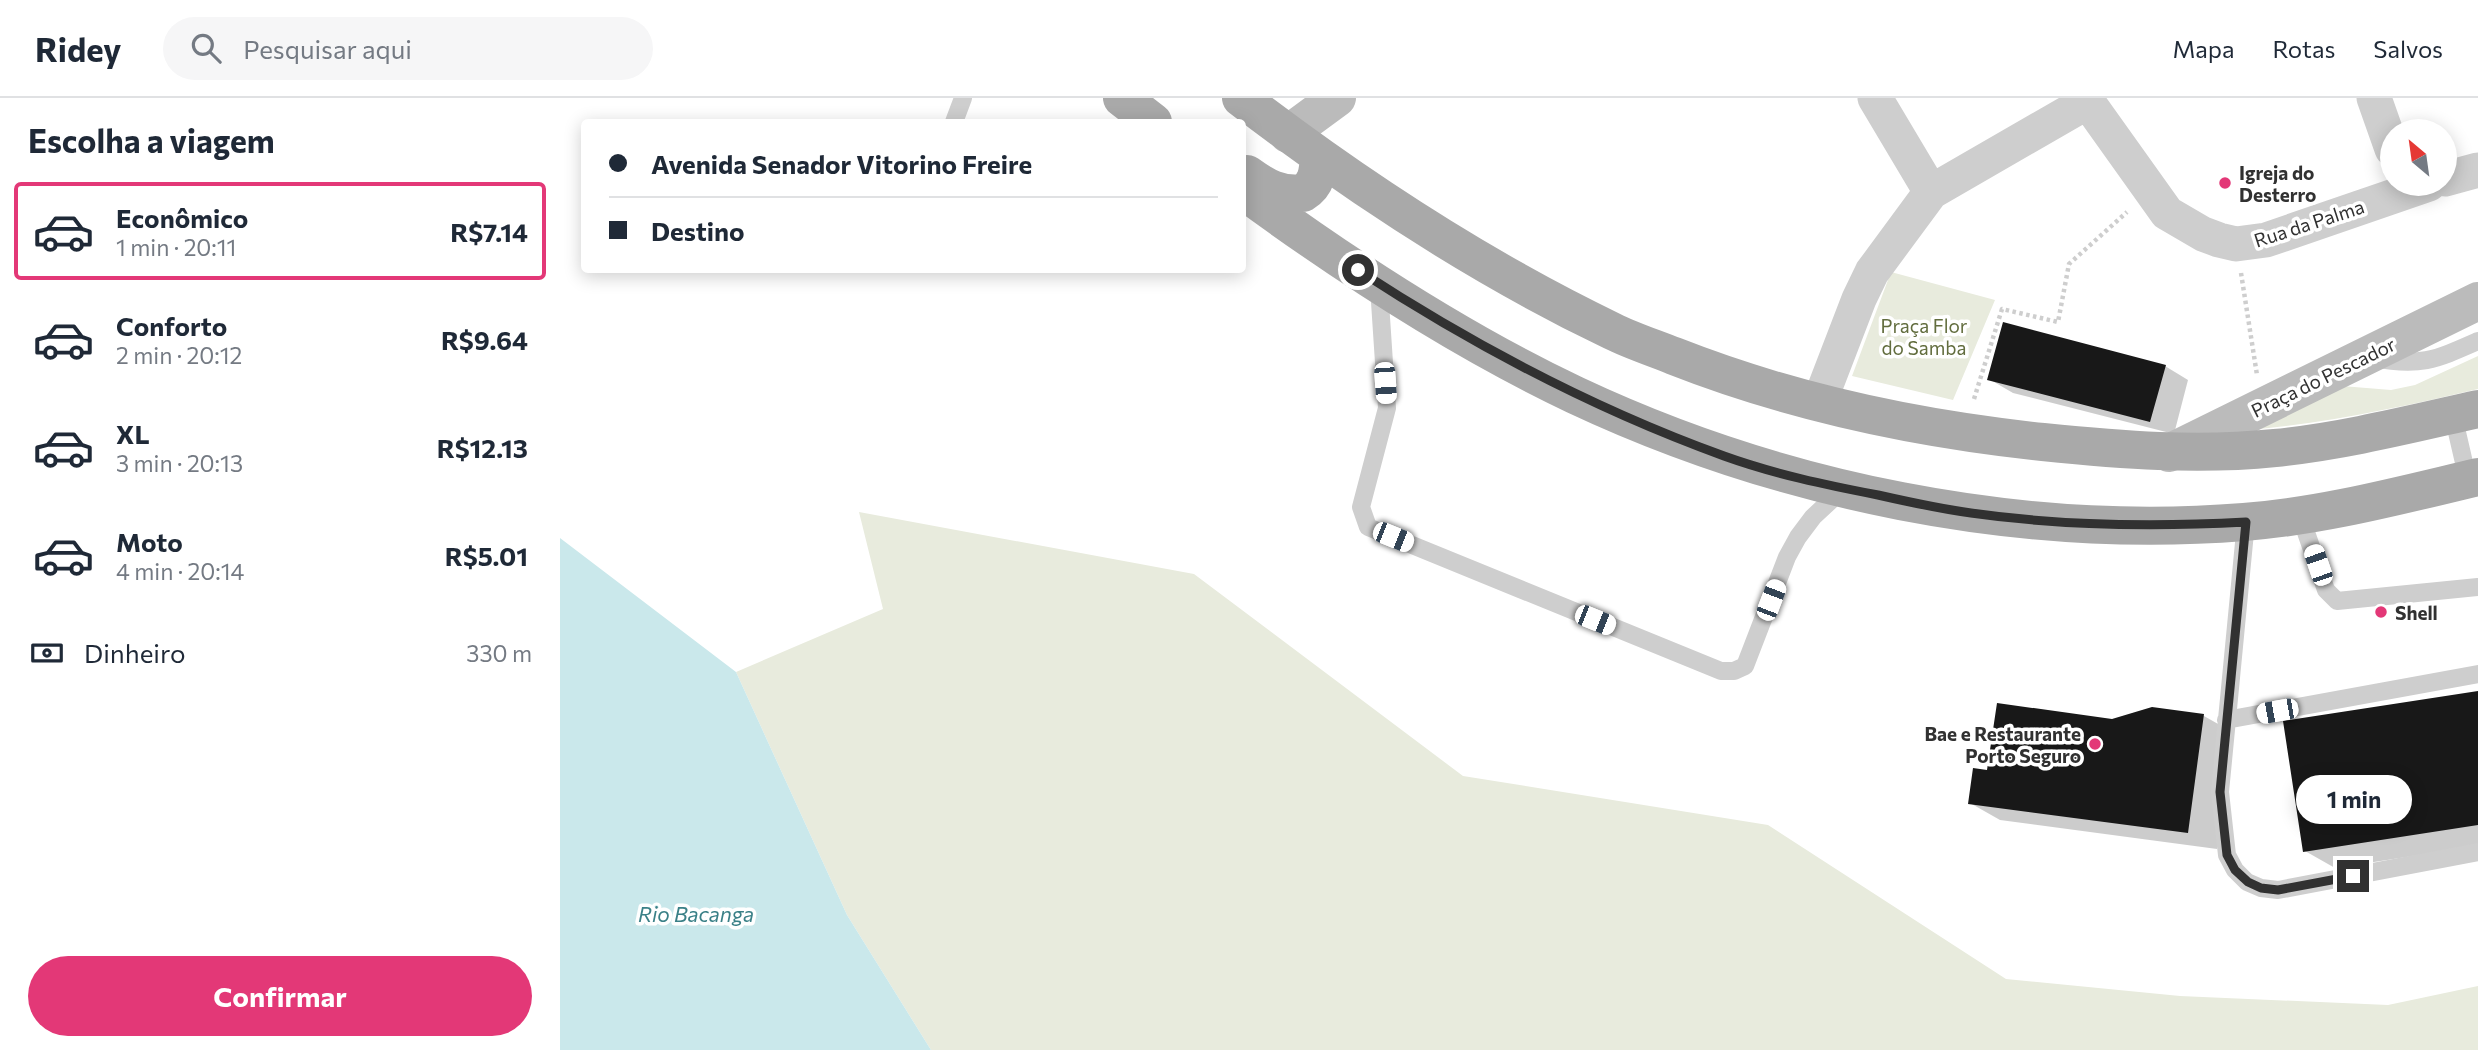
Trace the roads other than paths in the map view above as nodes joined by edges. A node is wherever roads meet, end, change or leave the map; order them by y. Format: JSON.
{"nodes":[{"id":1,"x":963,"y":98,"type":"edge"},
{"id":2,"x":1241,"y":98,"type":"edge"},
{"id":3,"x":1337,"y":98,"type":"edge"},
{"id":4,"x":1875,"y":98,"type":"edge"},
{"id":5,"x":2374,"y":98,"type":"edge"},
{"id":6,"x":2086,"y":100,"type":"edge"},
{"id":7,"x":955,"y":119,"type":"edge"},
{"id":8,"x":2381,"y":119,"type":"edge"},
{"id":9,"x":1288,"y":134,"type":"junction"},
{"id":10,"x":1319,"y":157,"type":"junction"},
{"id":11,"x":2478,"y":170,"type":"edge"},
{"id":12,"x":1246,"y":173,"type":"edge"},
{"id":13,"x":2457,"y":176,"type":"edge"},
{"id":14,"x":1931,"y":192,"type":"junction"},
{"id":15,"x":1246,"y":193,"type":"edge"},
{"id":16,"x":2386,"y":196,"type":"edge"},
{"id":17,"x":1379,"y":283,"type":"junction"},
{"id":18,"x":2478,"y":301,"type":"edge"},
{"id":19,"x":2478,"y":341,"type":"edge"},
{"id":20,"x":2366,"y":356,"type":"junction"},
{"id":21,"x":1819,"y":403,"type":"junction"},
{"id":22,"x":2465,"y":412,"type":"edge"},
{"id":23,"x":2169,"y":453,"type":"junction"},
{"id":24,"x":2473,"y":479,"type":"edge"},
{"id":25,"x":1843,"y":489,"type":"junction"},
{"id":26,"x":2300,"y":515,"type":"junction"},
{"id":27,"x":2246,"y":522,"type":"junction"},
{"id":28,"x":2478,"y":587,"type":"edge"},
{"id":29,"x":2478,"y":674,"type":"edge"},
{"id":30,"x":2226,"y":720,"type":"junction"},
{"id":31,"x":2478,"y":852,"type":"edge"}],
"edges":[{"from":1,"to":7,"type":"lane"},
{"from":2,"to":9,"type":"main road"},
{"from":3,"to":9,"type":"street"},
{"from":4,"to":14,"type":"street"},
{"from":5,"to":8,"type":"street"},
{"from":6,"to":14,"type":"street"},
{"from":6,"to":16,"type":"street","name":"Rua da Palma"},
{"from":9,"to":10,"type":"main road"},
{"from":10,"to":12,"type":"main road"},
{"from":10,"to":21,"type":"main road"},
{"from":11,"to":13,"type":"street"},
{"from":14,"to":21,"type":"street"},
{"from":15,"to":17,"type":"main road"},
{"from":17,"to":25,"type":"main road"},
{"from":17,"to":25,"type":"lane"},
{"from":18,"to":20,"type":"street","name":"Praça do Pescador"},
{"from":19,"to":20,"type":"lane"},
{"from":20,"to":23,"type":"street","name":"Praça do Pescador"},
{"from":21,"to":23,"type":"main road"},
{"from":22,"to":23,"type":"main road"},
{"from":22,"to":24,"type":"lane"},
{"from":24,"to":26,"type":"main road"},
{"from":25,"to":27,"type":"main road"},
{"from":26,"to":27,"type":"main road"},
{"from":26,"to":28,"type":"lane"},
{"from":27,"to":30,"type":"lane"},
{"from":29,"to":30,"type":"lane"},
{"from":30,"to":31,"type":"lane"}]}
